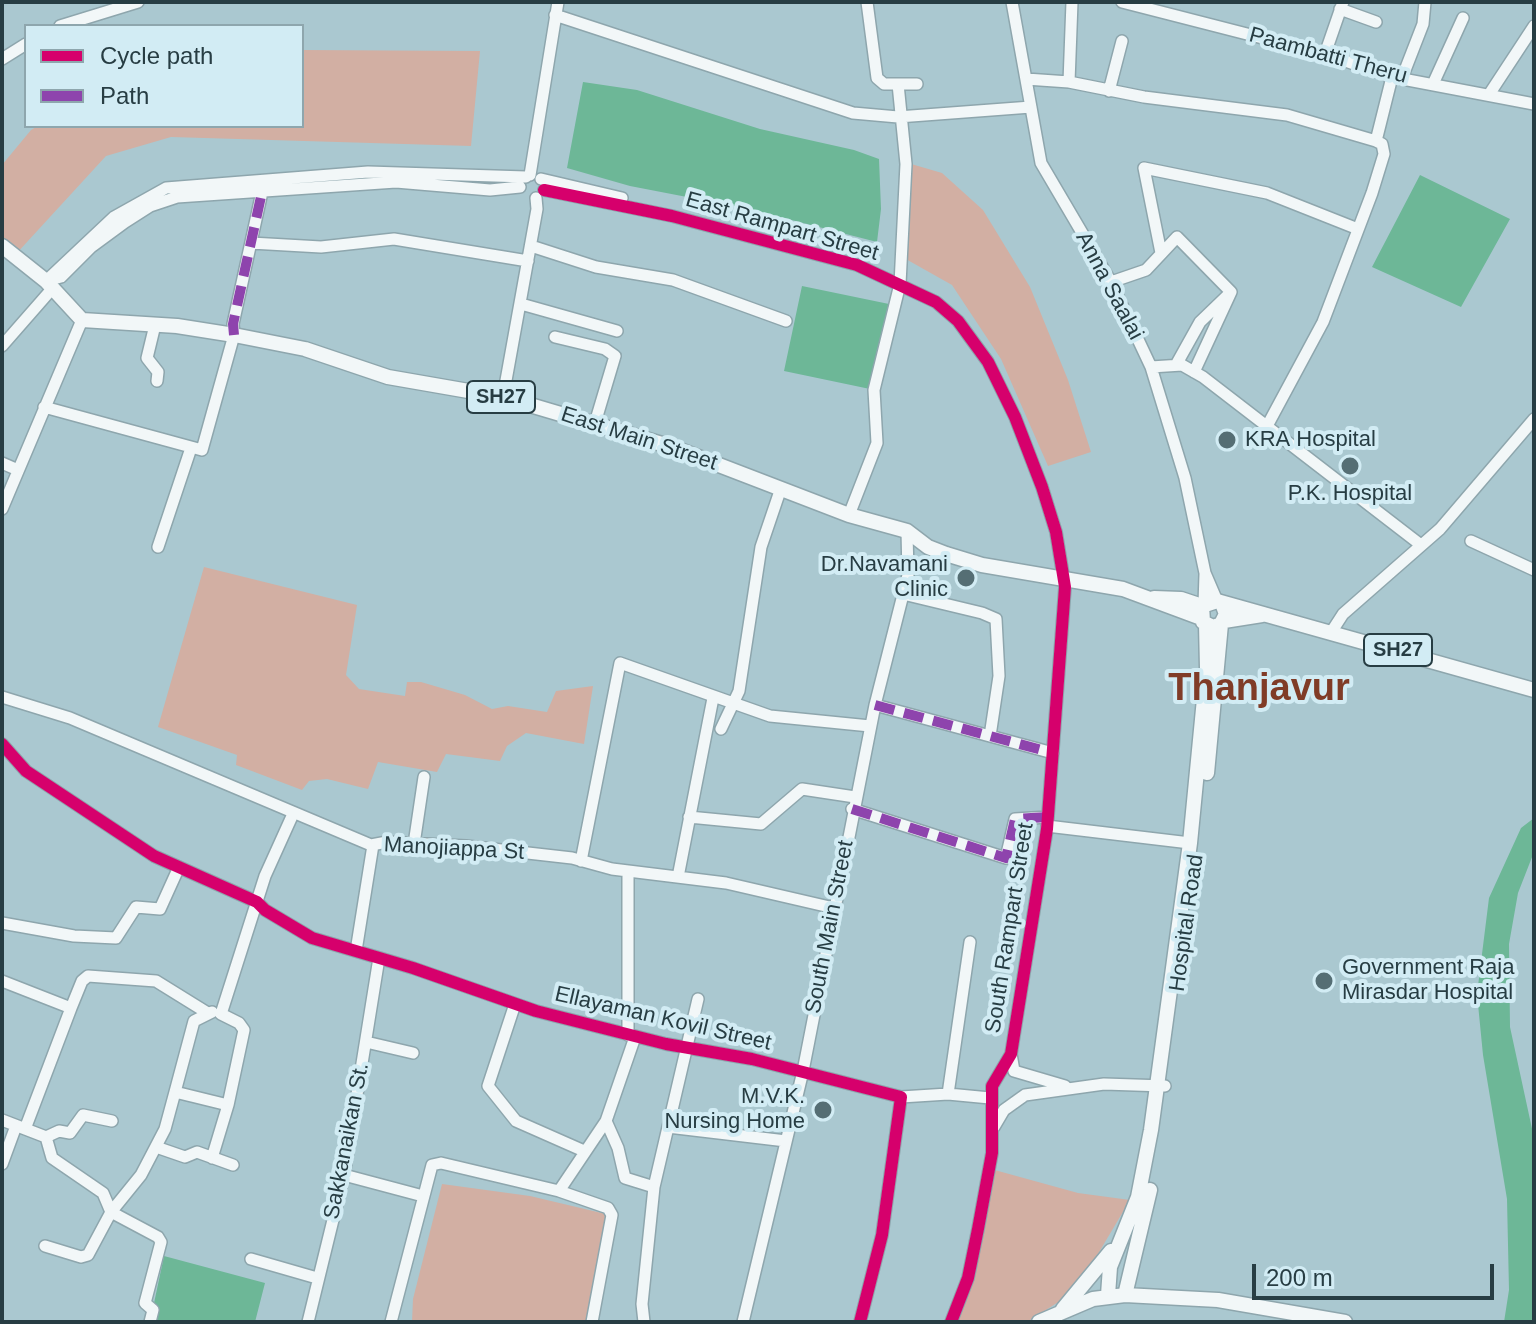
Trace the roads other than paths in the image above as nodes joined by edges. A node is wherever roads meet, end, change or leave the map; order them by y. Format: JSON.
{"nodes":[{"id":1,"x":138,"y":2,"type":"edge"},
{"id":2,"x":558,"y":2,"type":"edge"},
{"id":3,"x":867,"y":2,"type":"edge"},
{"id":4,"x":1012,"y":2,"type":"edge"},
{"id":5,"x":1072,"y":2,"type":"edge"},
{"id":6,"x":1122,"y":2,"type":"edge"},
{"id":7,"x":1425,"y":2,"type":"edge"},
{"id":8,"x":1342,"y":5,"type":"edge"},
{"id":9,"x":555,"y":15,"type":"junction"},
{"id":10,"x":1463,"y":18,"type":"dead end"},
{"id":11,"x":1376,"y":22,"type":"dead end"},
{"id":12,"x":66,"y":24,"type":"edge"},
{"id":13,"x":1534,"y":26,"type":"edge"},
{"id":14,"x":1122,"y":41,"type":"dead end"},
{"id":15,"x":24,"y":45,"type":"edge"},
{"id":16,"x":1325,"y":54,"type":"junction"},
{"id":17,"x":2,"y":59,"type":"edge"},
{"id":18,"x":1397,"y":77,"type":"junction"},
{"id":19,"x":1026,"y":79,"type":"junction"},
{"id":20,"x":1069,"y":82,"type":"junction"},
{"id":21,"x":898,"y":84,"type":"junction"},
{"id":22,"x":917,"y":84,"type":"dead end"},
{"id":23,"x":1433,"y":84,"type":"junction"},
{"id":24,"x":1109,"y":91,"type":"junction"},
{"id":25,"x":1490,"y":93,"type":"junction"},
{"id":26,"x":1534,"y":104,"type":"edge"},
{"id":27,"x":1031,"y":107,"type":"junction"},
{"id":28,"x":904,"y":116,"type":"junction"},
{"id":29,"x":1376,"y":141,"type":"junction"},
{"id":30,"x":533,"y":185,"type":"junction"},
{"id":31,"x":262,"y":192,"type":"junction"},
{"id":32,"x":1358,"y":229,"type":"junction"},
{"id":33,"x":251,"y":243,"type":"junction"},
{"id":34,"x":2,"y":246,"type":"edge"},
{"id":35,"x":531,"y":246,"type":"junction"},
{"id":36,"x":1161,"y":253,"type":"junction"},
{"id":37,"x":528,"y":261,"type":"junction"},
{"id":38,"x":1111,"y":282,"type":"junction"},
{"id":39,"x":900,"y":284,"type":"junction"},
{"id":40,"x":48,"y":286,"type":"junction"},
{"id":41,"x":1231,"y":292,"type":"junction"},
{"id":42,"x":521,"y":304,"type":"junction"},
{"id":43,"x":82,"y":320,"type":"junction"},
{"id":44,"x":786,"y":321,"type":"dead end"},
{"id":45,"x":155,"y":325,"type":"junction"},
{"id":46,"x":617,"y":331,"type":"dead end"},
{"id":47,"x":234,"y":335,"type":"junction"},
{"id":48,"x":555,"y":337,"type":"dead end"},
{"id":49,"x":2,"y":346,"type":"edge"},
{"id":50,"x":1176,"y":365,"type":"junction"},
{"id":51,"x":1151,"y":367,"type":"junction"},
{"id":52,"x":1194,"y":372,"type":"junction"},
{"id":53,"x":157,"y":381,"type":"dead end"},
{"id":54,"x":503,"y":397,"type":"junction"},
{"id":55,"x":44,"y":407,"type":"junction"},
{"id":56,"x":1534,"y":419,"type":"edge"},
{"id":57,"x":595,"y":423,"type":"junction"},
{"id":58,"x":1266,"y":428,"type":"junction"},
{"id":59,"x":191,"y":448,"type":"junction"},
{"id":60,"x":2,"y":463,"type":"edge"},
{"id":61,"x":18,"y":470,"type":"junction"},
{"id":62,"x":781,"y":488,"type":"junction"},
{"id":63,"x":2,"y":509,"type":"edge"},
{"id":64,"x":849,"y":515,"type":"junction"},
{"id":65,"x":907,"y":531,"type":"junction"},
{"id":66,"x":1471,"y":541,"type":"dead end"},
{"id":67,"x":1421,"y":545,"type":"junction"},
{"id":68,"x":158,"y":547,"type":"dead end"},
{"id":69,"x":1534,"y":570,"type":"edge"},
{"id":70,"x":1064,"y":577,"type":"junction"},
{"id":71,"x":903,"y":594,"type":"junction"},
{"id":72,"x":1212,"y":613,"type":"junction"},
{"id":73,"x":1332,"y":631,"type":"junction"},
{"id":74,"x":1534,"y":690,"type":"edge"},
{"id":75,"x":2,"y":697,"type":"edge"},
{"id":76,"x":713,"y":698,"type":"junction"},
{"id":77,"x":875,"y":705,"type":"junction"},
{"id":78,"x":732,"y":706,"type":"junction"},
{"id":79,"x":870,"y":726,"type":"junction"},
{"id":80,"x":721,"y":729,"type":"dead end"},
{"id":81,"x":990,"y":736,"type":"junction"},
{"id":82,"x":2,"y":744,"type":"edge"},
{"id":83,"x":1053,"y":753,"type":"junction"},
{"id":84,"x":424,"y":777,"type":"dead end"},
{"id":85,"x":854,"y":803,"type":"junction"},
{"id":86,"x":293,"y":814,"type":"junction"},
{"id":87,"x":689,"y":817,"type":"junction"},
{"id":88,"x":1047,"y":822,"type":"junction"},
{"id":89,"x":1190,"y":843,"type":"junction"},
{"id":90,"x":414,"y":844,"type":"junction"},
{"id":91,"x":373,"y":845,"type":"junction"},
{"id":92,"x":581,"y":861,"type":"junction"},
{"id":93,"x":179,"y":867,"type":"junction"},
{"id":94,"x":628,"y":871,"type":"junction"},
{"id":95,"x":678,"y":877,"type":"junction"},
{"id":96,"x":253,"y":900,"type":"junction"},
{"id":97,"x":834,"y":908,"type":"junction"},
{"id":98,"x":2,"y":923,"type":"edge"},
{"id":99,"x":970,"y":942,"type":"dead end"},
{"id":100,"x":359,"y":952,"type":"junction"},
{"id":101,"x":379,"y":958,"type":"junction"},
{"id":102,"x":2,"y":981,"type":"edge"},
{"id":103,"x":698,"y":999,"type":"dead end"},
{"id":104,"x":515,"y":1004,"type":"junction"},
{"id":105,"x":71,"y":1008,"type":"junction"},
{"id":106,"x":206,"y":1012,"type":"junction"},
{"id":107,"x":221,"y":1014,"type":"junction"},
{"id":108,"x":632,"y":1036,"type":"junction"},
{"id":109,"x":366,"y":1042,"type":"junction"},
{"id":110,"x":689,"y":1046,"type":"junction"},
{"id":111,"x":413,"y":1053,"type":"dead end"},
{"id":112,"x":1011,"y":1054,"type":"junction"},
{"id":113,"x":803,"y":1071,"type":"junction"},
{"id":114,"x":1067,"y":1086,"type":"junction"},
{"id":115,"x":1160,"y":1086,"type":"junction"},
{"id":116,"x":175,"y":1092,"type":"junction"},
{"id":117,"x":948,"y":1094,"type":"junction"},
{"id":118,"x":901,"y":1097,"type":"junction"},
{"id":119,"x":990,"y":1098,"type":"junction"},
{"id":120,"x":228,"y":1105,"type":"junction"},
{"id":121,"x":2,"y":1120,"type":"edge"},
{"id":122,"x":112,"y":1121,"type":"dead end"},
{"id":123,"x":606,"y":1121,"type":"junction"},
{"id":124,"x":668,"y":1127,"type":"junction"},
{"id":125,"x":994,"y":1127,"type":"junction"},
{"id":126,"x":20,"y":1128,"type":"junction"},
{"id":127,"x":46,"y":1137,"type":"junction"},
{"id":128,"x":786,"y":1141,"type":"junction"},
{"id":129,"x":156,"y":1147,"type":"junction"},
{"id":130,"x":584,"y":1151,"type":"junction"},
{"id":131,"x":212,"y":1158,"type":"junction"},
{"id":132,"x":2,"y":1164,"type":"edge"},
{"id":133,"x":233,"y":1165,"type":"dead end"},
{"id":134,"x":344,"y":1175,"type":"junction"},
{"id":135,"x":654,"y":1187,"type":"junction"},
{"id":136,"x":559,"y":1191,"type":"junction"},
{"id":137,"x":423,"y":1196,"type":"junction"},
{"id":138,"x":111,"y":1212,"type":"junction"},
{"id":139,"x":1116,"y":1244,"type":"junction"},
{"id":140,"x":45,"y":1246,"type":"dead end"},
{"id":141,"x":1134,"y":1246,"type":"junction"},
{"id":142,"x":251,"y":1259,"type":"dead end"},
{"id":143,"x":317,"y":1278,"type":"junction"},
{"id":144,"x":1108,"y":1295,"type":"junction"},
{"id":145,"x":1125,"y":1295,"type":"junction"},
{"id":146,"x":1168,"y":1296,"type":"junction"},
{"id":147,"x":1060,"y":1312,"type":"junction"},
{"id":148,"x":645,"y":1321,"type":"edge"},
{"id":149,"x":150,"y":1322,"type":"edge"},
{"id":150,"x":308,"y":1322,"type":"edge"},
{"id":151,"x":391,"y":1322,"type":"edge"},
{"id":152,"x":592,"y":1322,"type":"edge"},
{"id":153,"x":743,"y":1322,"type":"edge"},
{"id":154,"x":860,"y":1322,"type":"edge"},
{"id":155,"x":951,"y":1322,"type":"edge"},
{"id":156,"x":1039,"y":1322,"type":"edge"},
{"id":157,"x":1345,"y":1322,"type":"edge"}],
"edges":[{"from":1,"to":12,"type":"street"},
{"from":2,"to":9,"type":"street"},
{"from":3,"to":21,"type":"street"},
{"from":4,"to":19,"type":"street","name":"Anna Saalai"},
{"from":5,"to":20,"type":"street"},
{"from":6,"to":16,"type":"street","name":"Paambatti Theru"},
{"from":7,"to":18,"type":"street"},
{"from":8,"to":11,"type":"street"},
{"from":8,"to":16,"type":"street"},
{"from":9,"to":28,"type":"street"},
{"from":9,"to":30,"type":"street"},
{"from":10,"to":23,"type":"street"},
{"from":13,"to":25,"type":"street"},
{"from":14,"to":24,"type":"street"},
{"from":15,"to":17,"type":"street"},
{"from":16,"to":18,"type":"street","name":"Paambatti Theru"},
{"from":18,"to":23,"type":"street","name":"Paambatti Theru"},
{"from":18,"to":29,"type":"street"},
{"from":19,"to":20,"type":"street"},
{"from":19,"to":27,"type":"street","name":"Anna Saalai"},
{"from":20,"to":24,"type":"street"},
{"from":21,"to":22,"type":"street"},
{"from":21,"to":28,"type":"street"},
{"from":23,"to":25,"type":"street","name":"Paambatti Theru"},
{"from":24,"to":29,"type":"street"},
{"from":25,"to":26,"type":"street","name":"Paambatti Theru"},
{"from":27,"to":28,"type":"street"},
{"from":27,"to":38,"type":"street","name":"Anna Saalai"},
{"from":28,"to":39,"type":"street"},
{"from":29,"to":32,"type":"street"},
{"from":30,"to":31,"type":"street"},
{"from":30,"to":35,"type":"street"},
{"from":30,"to":39,"type":"street","name":"East Rampart Street"},
{"from":30,"to":40,"type":"street"},
{"from":31,"to":33,"type":"street"},
{"from":31,"to":40,"type":"street"},
{"from":32,"to":36,"type":"street"},
{"from":32,"to":58,"type":"street"},
{"from":33,"to":37,"type":"street"},
{"from":33,"to":47,"type":"street"},
{"from":34,"to":40,"type":"main road"},
{"from":35,"to":37,"type":"street"},
{"from":35,"to":44,"type":"street"},
{"from":36,"to":38,"type":"street"},
{"from":36,"to":41,"type":"street"},
{"from":37,"to":42,"type":"street"},
{"from":38,"to":51,"type":"street","name":"Anna Saalai"},
{"from":39,"to":64,"type":"street"},
{"from":39,"to":70,"type":"street","name":"East Rampart Street"},
{"from":40,"to":43,"type":"main road"},
{"from":40,"to":49,"type":"street"},
{"from":41,"to":50,"type":"street"},
{"from":41,"to":52,"type":"street"},
{"from":42,"to":46,"type":"street"},
{"from":42,"to":54,"type":"street"},
{"from":43,"to":45,"type":"main road","name":"East Main Street","number":"SH27"},
{"from":43,"to":55,"type":"street"},
{"from":45,"to":47,"type":"main road","name":"East Main Street","number":"SH27"},
{"from":45,"to":53,"type":"street"},
{"from":47,"to":54,"type":"main road","name":"East Main Street","number":"SH27"},
{"from":47,"to":59,"type":"street"},
{"from":48,"to":57,"type":"street"},
{"from":50,"to":51,"type":"street"},
{"from":50,"to":52,"type":"street"},
{"from":51,"to":72,"type":"street","name":"Anna Saalai"},
{"from":52,"to":58,"type":"street"},
{"from":54,"to":57,"type":"main road","name":"East Main Street","number":"SH27"},
{"from":55,"to":59,"type":"street"},
{"from":55,"to":61,"type":"street"},
{"from":56,"to":67,"type":"street"},
{"from":57,"to":62,"type":"main road","name":"East Main Street","number":"SH27"},
{"from":58,"to":67,"type":"street"},
{"from":59,"to":68,"type":"street"},
{"from":60,"to":61,"type":"street"},
{"from":61,"to":63,"type":"street"},
{"from":62,"to":64,"type":"main road","name":"East Main Street","number":"SH27"},
{"from":62,"to":78,"type":"street"},
{"from":64,"to":65,"type":"main road","name":"East Main Street","number":"SH27"},
{"from":65,"to":70,"type":"main road","number":"SH27"},
{"from":65,"to":71,"type":"street","name":"South Main Street"},
{"from":66,"to":69,"type":"street"},
{"from":67,"to":73,"type":"street"},
{"from":70,"to":72,"type":"main road","number":"SH27"},
{"from":70,"to":83,"type":"street","name":"South Rampart Street"},
{"from":71,"to":77,"type":"street","name":"South Main Street"},
{"from":71,"to":81,"type":"street"},
{"from":72,"to":73,"type":"main road","number":"SH27"},
{"from":72,"to":89,"type":"main road","name":"Hospital Road"},
{"from":72,"to":115,"type":"main road","name":"Hospital Road"},
{"from":73,"to":74,"type":"main road","number":"SH27"},
{"from":75,"to":86,"type":"street","name":"Manojiappa St"},
{"from":76,"to":78,"type":"street"},
{"from":76,"to":87,"type":"street"},
{"from":76,"to":92,"type":"street"},
{"from":77,"to":79,"type":"street","name":"South Main Street"},
{"from":77,"to":81,"type":"street"},
{"from":78,"to":79,"type":"street"},
{"from":78,"to":80,"type":"street"},
{"from":79,"to":85,"type":"street","name":"South Main Street"},
{"from":81,"to":83,"type":"street"},
{"from":82,"to":93,"type":"street","name":"Ellayaman Kovil Street"},
{"from":83,"to":88,"type":"street","name":"South Rampart Street"},
{"from":84,"to":90,"type":"street"},
{"from":85,"to":87,"type":"street"},
{"from":85,"to":88,"type":"street"},
{"from":85,"to":97,"type":"street","name":"South Main Street"},
{"from":86,"to":91,"type":"street","name":"Manojiappa St"},
{"from":86,"to":96,"type":"street"},
{"from":87,"to":95,"type":"street"},
{"from":88,"to":89,"type":"street"},
{"from":88,"to":112,"type":"street","name":"South Rampart Street"},
{"from":89,"to":115,"type":"main road","name":"Hospital Road"},
{"from":90,"to":91,"type":"street","name":"Manojiappa St"},
{"from":90,"to":92,"type":"street","name":"Manojiappa St"},
{"from":91,"to":100,"type":"street"},
{"from":92,"to":94,"type":"street","name":"Manojiappa St"},
{"from":93,"to":96,"type":"street","name":"Ellayaman Kovil Street"},
{"from":93,"to":98,"type":"street"},
{"from":94,"to":95,"type":"street","name":"Manojiappa St"},
{"from":94,"to":108,"type":"street"},
{"from":95,"to":97,"type":"street","name":"Manojiappa St"},
{"from":96,"to":100,"type":"street","name":"Ellayaman Kovil Street"},
{"from":96,"to":107,"type":"street"},
{"from":97,"to":113,"type":"street","name":"South Main Street"},
{"from":99,"to":117,"type":"street"},
{"from":100,"to":101,"type":"street","name":"Ellayaman Kovil Street"},
{"from":101,"to":104,"type":"street","name":"Ellayaman Kovil Street"},
{"from":101,"to":109,"type":"street","name":"Sakkanaikan St."},
{"from":102,"to":105,"type":"street"},
{"from":103,"to":110,"type":"street"},
{"from":104,"to":108,"type":"street","name":"Ellayaman Kovil Street"},
{"from":104,"to":130,"type":"street"},
{"from":105,"to":106,"type":"street"},
{"from":105,"to":126,"type":"street"},
{"from":106,"to":107,"type":"street"},
{"from":106,"to":116,"type":"street"},
{"from":107,"to":120,"type":"street"},
{"from":108,"to":110,"type":"street","name":"Ellayaman Kovil Street"},
{"from":108,"to":123,"type":"street"},
{"from":109,"to":111,"type":"street"},
{"from":109,"to":134,"type":"street","name":"Sakkanaikan St."},
{"from":110,"to":113,"type":"street","name":"Ellayaman Kovil Street"},
{"from":110,"to":124,"type":"street"},
{"from":112,"to":114,"type":"street"},
{"from":112,"to":119,"type":"street","name":"South Rampart Street"},
{"from":113,"to":118,"type":"street","name":"Ellayaman Kovil Street"},
{"from":113,"to":128,"type":"street","name":"South Main Street"},
{"from":114,"to":115,"type":"street"},
{"from":114,"to":125,"type":"street"},
{"from":115,"to":139,"type":"main road","name":"Hospital Road"},
{"from":115,"to":141,"type":"main road","name":"Hospital Road"},
{"from":116,"to":120,"type":"street"},
{"from":116,"to":129,"type":"street"},
{"from":117,"to":118,"type":"street","name":"Ellayaman Kovil Street"},
{"from":117,"to":119,"type":"street","name":"Ellayaman Kovil Street"},
{"from":118,"to":154,"type":"street"},
{"from":119,"to":125,"type":"street"},
{"from":120,"to":131,"type":"street"},
{"from":121,"to":126,"type":"street"},
{"from":122,"to":127,"type":"street"},
{"from":123,"to":130,"type":"street"},
{"from":123,"to":135,"type":"street"},
{"from":124,"to":128,"type":"street"},
{"from":124,"to":135,"type":"street"},
{"from":125,"to":155,"type":"street"},
{"from":126,"to":127,"type":"street"},
{"from":126,"to":132,"type":"street"},
{"from":127,"to":138,"type":"street"},
{"from":128,"to":153,"type":"street","name":"South Main Street"},
{"from":129,"to":131,"type":"street"},
{"from":129,"to":138,"type":"street"},
{"from":130,"to":136,"type":"street"},
{"from":131,"to":133,"type":"street"},
{"from":134,"to":137,"type":"street"},
{"from":134,"to":143,"type":"street","name":"Sakkanaikan St."},
{"from":135,"to":148,"type":"street"},
{"from":136,"to":137,"type":"street"},
{"from":136,"to":152,"type":"street"},
{"from":137,"to":151,"type":"street"},
{"from":138,"to":140,"type":"street"},
{"from":138,"to":149,"type":"street"},
{"from":139,"to":144,"type":"main road"},
{"from":139,"to":147,"type":"main road"},
{"from":141,"to":145,"type":"main road","name":"Hospital Road"},
{"from":141,"to":146,"type":"main road"},
{"from":142,"to":143,"type":"street"},
{"from":143,"to":150,"type":"street","name":"Sakkanaikan St."},
{"from":144,"to":145,"type":"main road"},
{"from":144,"to":147,"type":"main road"},
{"from":145,"to":146,"type":"main road"},
{"from":146,"to":157,"type":"main road"},
{"from":147,"to":156,"type":"main road"}]}
